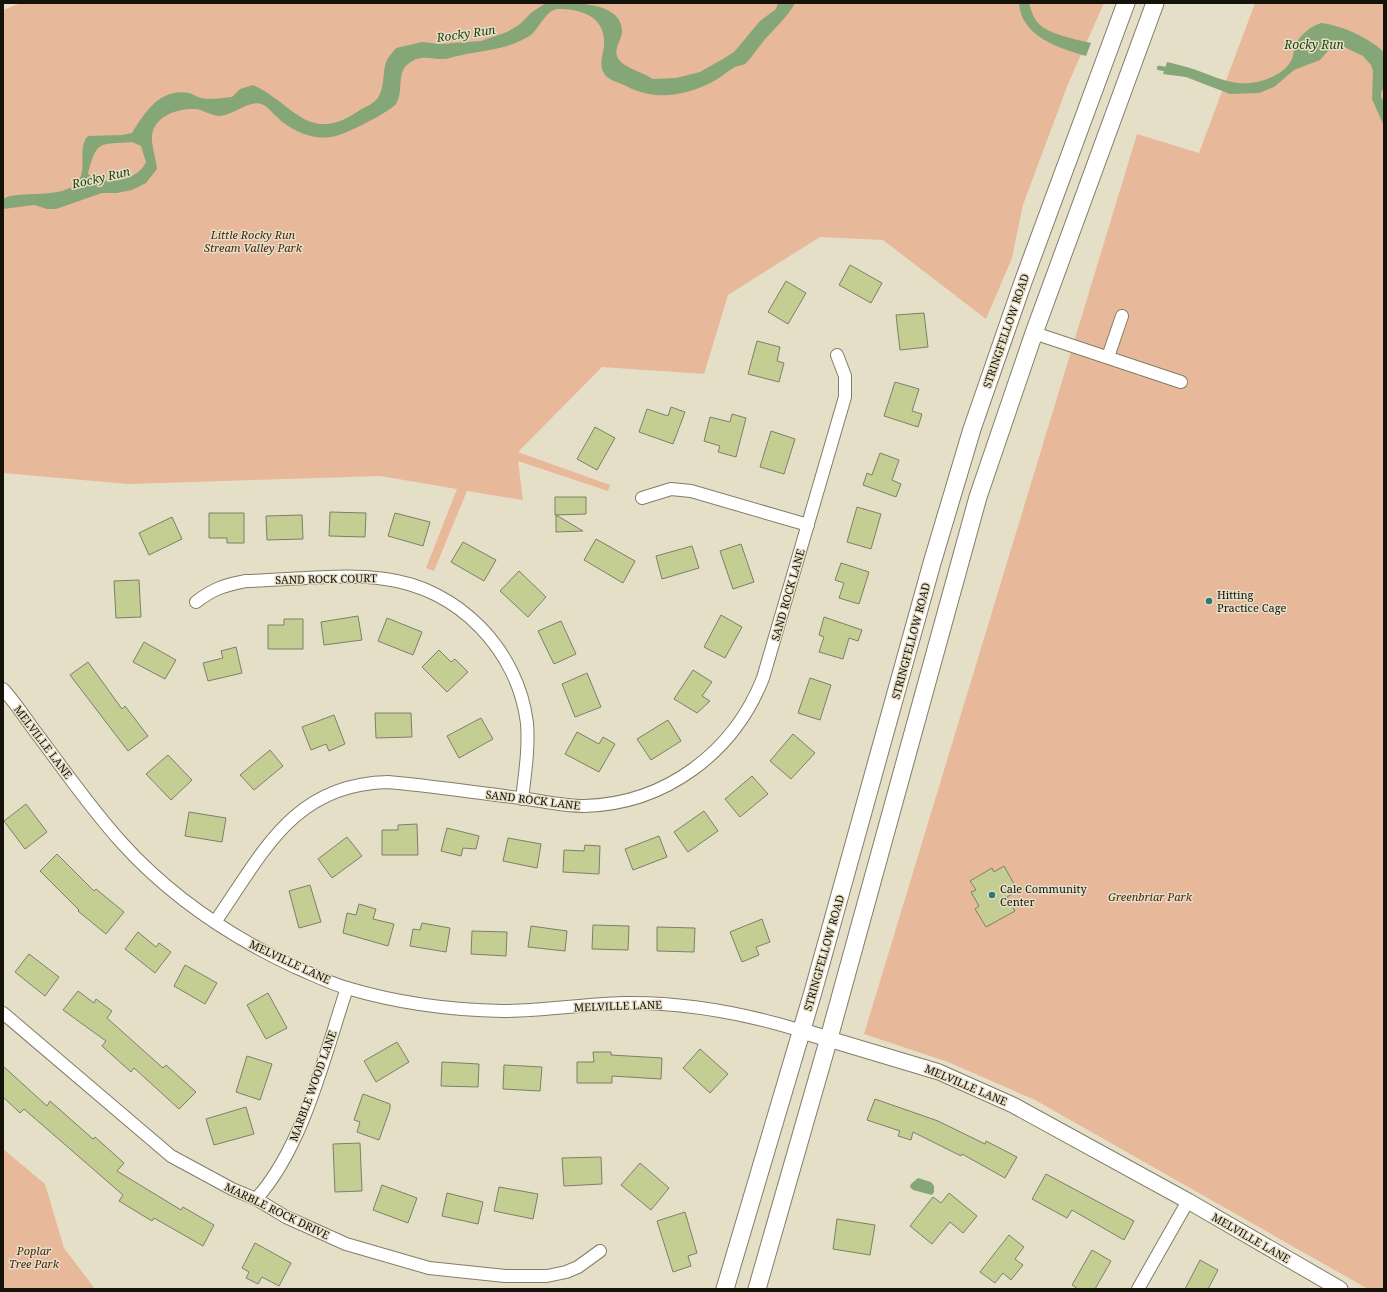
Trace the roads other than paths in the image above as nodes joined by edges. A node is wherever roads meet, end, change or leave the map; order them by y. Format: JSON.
{"nodes":[{"id":1,"x":1126,"y":3,"type":"edge"},
{"id":2,"x":1155,"y":3,"type":"edge"},
{"id":3,"x":1122,"y":316,"type":"dead end"},
{"id":4,"x":1034,"y":333,"type":"junction"},
{"id":5,"x":837,"y":356,"type":"dead end"},
{"id":6,"x":1108,"y":357,"type":"junction"},
{"id":7,"x":1180,"y":382,"type":"dead end"},
{"id":8,"x":642,"y":498,"type":"dead end"},
{"id":9,"x":808,"y":525,"type":"junction"},
{"id":10,"x":196,"y":602,"type":"dead end"},
{"id":11,"x":3,"y":689,"type":"edge"},
{"id":12,"x":522,"y":799,"type":"junction"},
{"id":13,"x":215,"y":922,"type":"junction"},
{"id":14,"x":347,"y":988,"type":"junction"},
{"id":15,"x":3,"y":1013,"type":"edge"},
{"id":16,"x":802,"y":1031,"type":"junction"},
{"id":17,"x":829,"y":1038,"type":"junction"},
{"id":18,"x":256,"y":1199,"type":"junction"},
{"id":19,"x":1188,"y":1201,"type":"junction"},
{"id":20,"x":600,"y":1251,"type":"dead end"},
{"id":21,"x":725,"y":1289,"type":"edge"},
{"id":22,"x":757,"y":1289,"type":"edge"},
{"id":23,"x":1138,"y":1289,"type":"edge"},
{"id":24,"x":1340,"y":1289,"type":"edge"}],
"edges":[{"from":1,"to":16,"type":"main road","name":"STRINGFELLOW ROAD"},
{"from":2,"to":4,"type":"main road"},
{"from":3,"to":6,"type":"street"},
{"from":4,"to":6,"type":"street"},
{"from":4,"to":17,"type":"main road"},
{"from":5,"to":9,"type":"street","name":"SAND ROCK LANE"},
{"from":6,"to":7,"type":"street"},
{"from":8,"to":9,"type":"street"},
{"from":9,"to":12,"type":"street","name":"SAND ROCK LANE"},
{"from":10,"to":12,"type":"street","name":"SAND ROCK COURT"},
{"from":11,"to":13,"type":"street","name":"MELVILLE LANE"},
{"from":12,"to":13,"type":"street","name":"SAND ROCK LANE"},
{"from":13,"to":14,"type":"street","name":"MELVILLE LANE"},
{"from":14,"to":16,"type":"street","name":"MELVILLE LANE"},
{"from":14,"to":18,"type":"street","name":"MARBLE WOOD LANE"},
{"from":15,"to":18,"type":"street","name":"MARBLE ROCK DRIVE"},
{"from":16,"to":17,"type":"street","name":"MELVILLE LANE"},
{"from":16,"to":21,"type":"main road","name":"STRINGFELLOW ROAD"},
{"from":17,"to":19,"type":"street","name":"MELVILLE LANE"},
{"from":17,"to":22,"type":"main road"},
{"from":18,"to":20,"type":"street","name":"MARBLE ROCK DRIVE"},
{"from":19,"to":23,"type":"street"},
{"from":19,"to":24,"type":"street","name":"MELVILLE LANE"}]}
